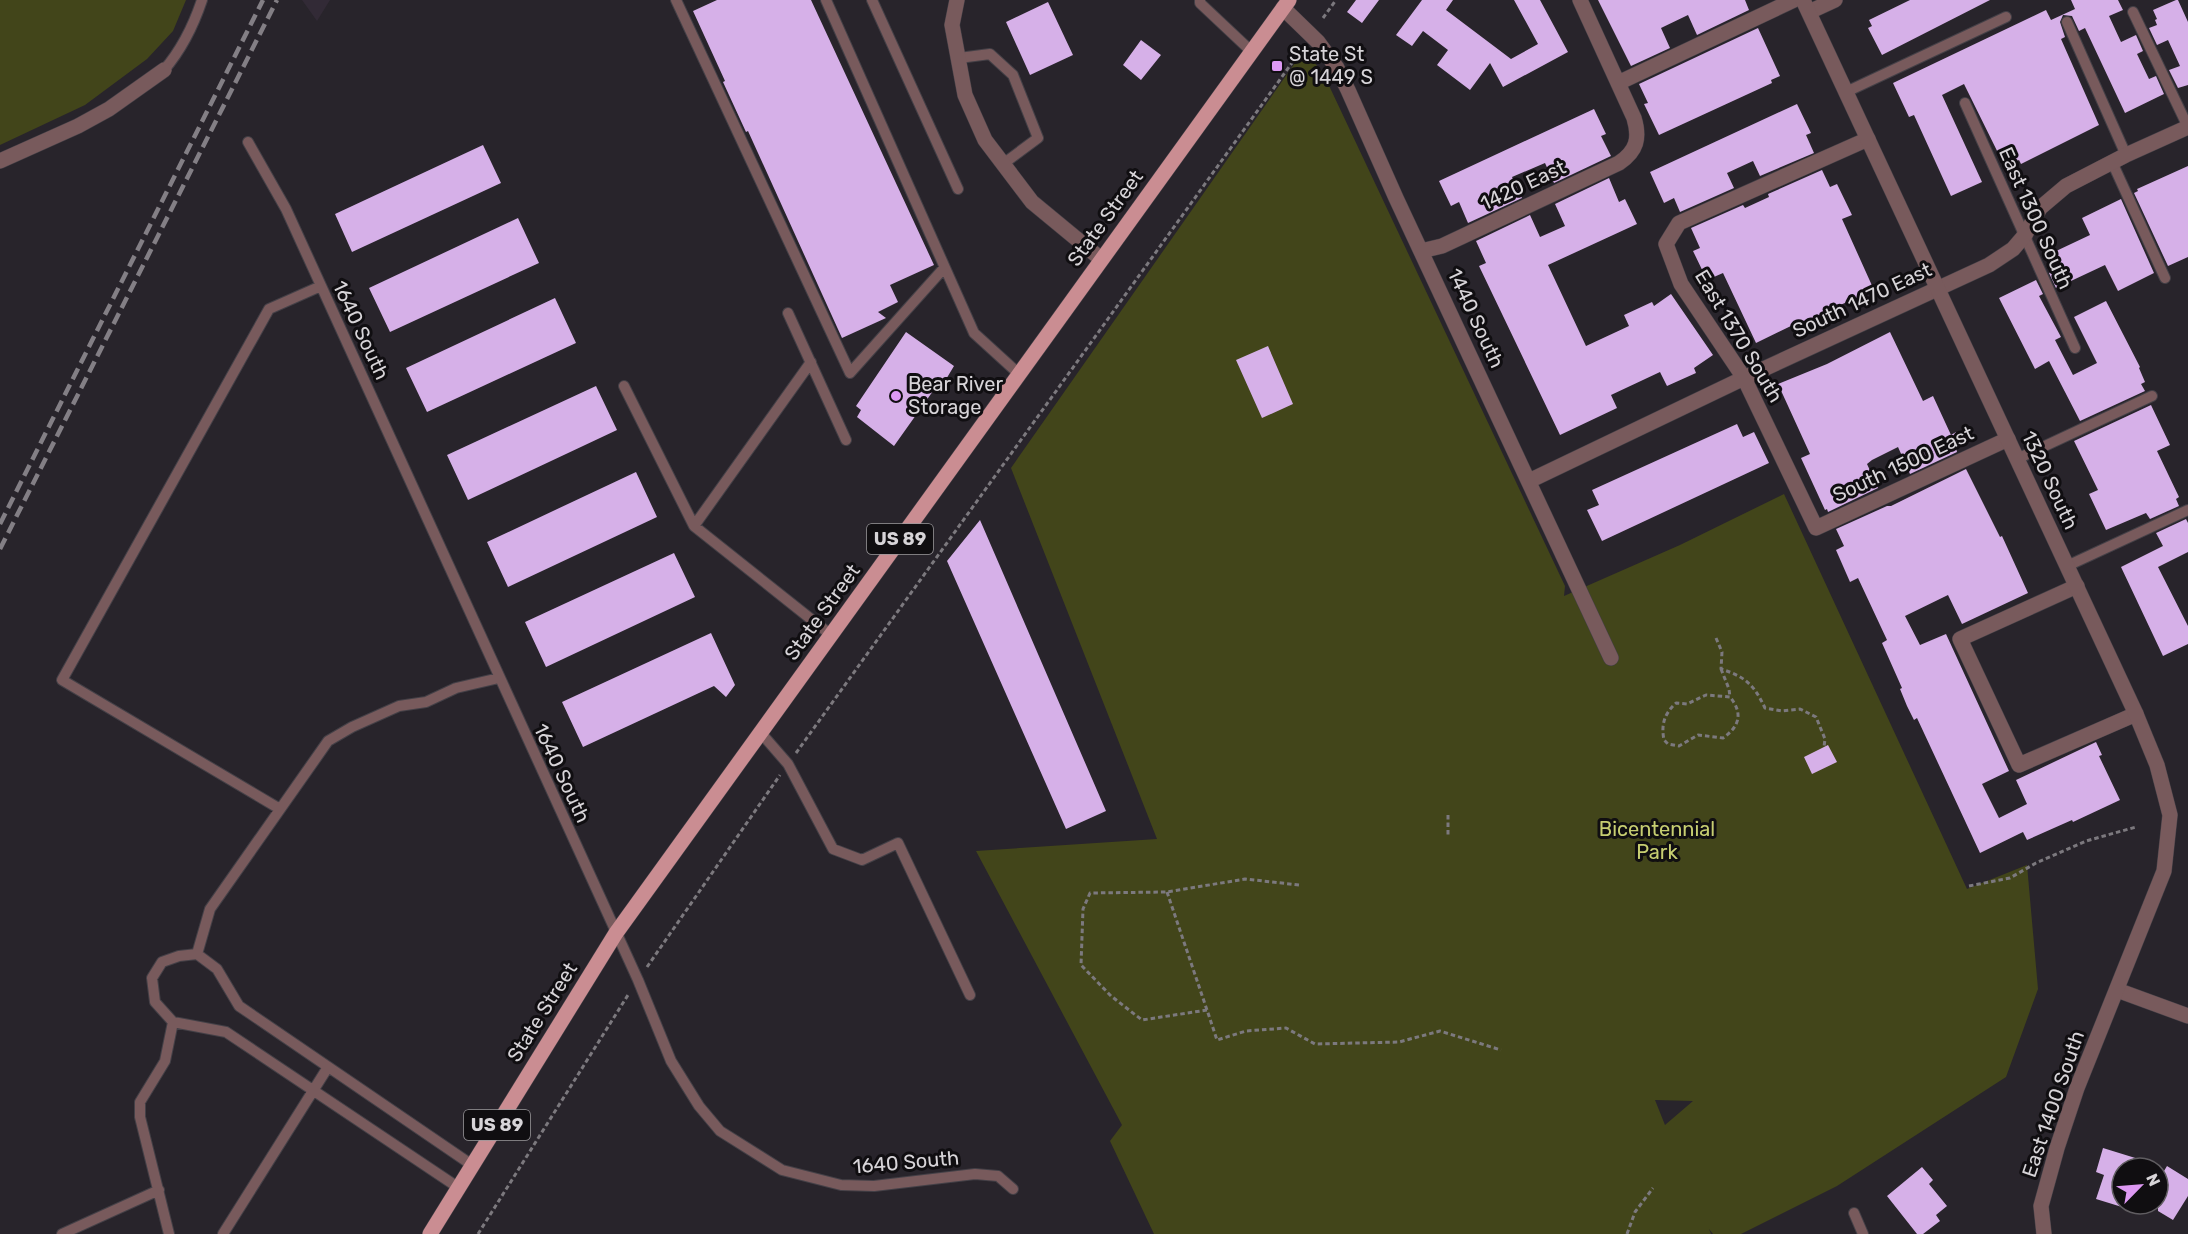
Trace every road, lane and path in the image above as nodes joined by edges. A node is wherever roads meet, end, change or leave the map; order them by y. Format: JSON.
{"nodes":[{"id":1,"x":202,"y":0,"type":"edge"},
{"id":2,"x":676,"y":0,"type":"edge"},
{"id":3,"x":826,"y":0,"type":"edge"},
{"id":4,"x":872,"y":0,"type":"edge"},
{"id":5,"x":957,"y":0,"type":"edge"},
{"id":6,"x":1200,"y":0,"type":"edge"},
{"id":7,"x":1336,"y":0,"type":"edge"},
{"id":8,"x":1580,"y":0,"type":"edge"},
{"id":9,"x":1794,"y":0,"type":"edge"},
{"id":10,"x":1835,"y":0,"type":"edge"},
{"id":11,"x":1286,"y":4,"type":"edge"},
{"id":12,"x":1806,"y":6,"type":"edge"},
{"id":13,"x":2133,"y":12,"type":"dead end"},
{"id":14,"x":2006,"y":17,"type":"dead end"},
{"id":15,"x":1323,"y":18,"type":"dead end"},
{"id":16,"x":2067,"y":22,"type":"dead end"},
{"id":17,"x":1251,"y":51,"type":"junction"},
{"id":18,"x":958,"y":58,"type":"junction"},
{"id":19,"x":1294,"y":60,"type":"dead end"},
{"id":20,"x":164,"y":70,"type":"joint"},
{"id":21,"x":1618,"y":83,"type":"junction"},
{"id":22,"x":1846,"y":92,"type":"junction"},
{"id":23,"x":1965,"y":103,"type":"dead end"},
{"id":24,"x":2188,"y":127,"type":"edge"},
{"id":25,"x":1868,"y":139,"type":"junction"},
{"id":26,"x":248,"y":142,"type":"dead end"},
{"id":27,"x":2119,"y":158,"type":"junction"},
{"id":28,"x":0,"y":161,"type":"edge"},
{"id":29,"x":1003,"y":164,"type":"junction"},
{"id":30,"x":958,"y":189,"type":"dead end"},
{"id":31,"x":2025,"y":235,"type":"junction"},
{"id":32,"x":1421,"y":251,"type":"junction"},
{"id":33,"x":1101,"y":258,"type":"junction"},
{"id":34,"x":944,"y":268,"type":"junction"},
{"id":35,"x":2165,"y":278,"type":"dead end"},
{"id":36,"x":321,"y":286,"type":"junction"},
{"id":37,"x":1938,"y":288,"type":"junction"},
{"id":38,"x":788,"y":313,"type":"dead end"},
{"id":39,"x":2075,"y":348,"type":"dead end"},
{"id":40,"x":811,"y":362,"type":"junction"},
{"id":41,"x":1019,"y":375,"type":"junction"},
{"id":42,"x":1744,"y":378,"type":"junction"},
{"id":43,"x":624,"y":386,"type":"dead end"},
{"id":44,"x":2152,"y":396,"type":"dead end"},
{"id":45,"x":2008,"y":439,"type":"junction"},
{"id":46,"x":846,"y":440,"type":"dead end"},
{"id":47,"x":2018,"y":459,"type":"junction"},
{"id":48,"x":1529,"y":481,"type":"junction"},
{"id":49,"x":2188,"y":510,"type":"edge"},
{"id":50,"x":693,"y":526,"type":"junction"},
{"id":51,"x":1816,"y":528,"type":"joint"},
{"id":52,"x":2067,"y":566,"type":"junction"},
{"id":53,"x":2077,"y":586,"type":"junction"},
{"id":54,"x":831,"y":635,"type":"junction"},
{"id":55,"x":1716,"y":638,"type":"dead end"},
{"id":56,"x":1611,"y":658,"type":"dead end"},
{"id":57,"x":1721,"y":669,"type":"junction"},
{"id":58,"x":499,"y":678,"type":"junction"},
{"id":59,"x":1730,"y":697,"type":"junction"},
{"id":60,"x":2136,"y":714,"type":"junction"},
{"id":61,"x":761,"y":733,"type":"junction"},
{"id":62,"x":1824,"y":747,"type":"dead end"},
{"id":63,"x":788,"y":764,"type":"junction"},
{"id":64,"x":280,"y":809,"type":"junction"},
{"id":65,"x":1448,"y":815,"type":"dead end"},
{"id":66,"x":2136,"y":827,"type":"dead end"},
{"id":67,"x":1448,"y":835,"type":"dead end"},
{"id":68,"x":1299,"y":885,"type":"dead end"},
{"id":69,"x":1969,"y":886,"type":"dead end"},
{"id":70,"x":1167,"y":892,"type":"junction"},
{"id":71,"x":616,"y":933,"type":"junction"},
{"id":72,"x":197,"y":954,"type":"junction"},
{"id":73,"x":638,"y":980,"type":"junction"},
{"id":74,"x":2117,"y":990,"type":"junction"},
{"id":75,"x":970,"y":995,"type":"dead end"},
{"id":76,"x":1207,"y":1010,"type":"junction"},
{"id":77,"x":2188,"y":1016,"type":"edge"},
{"id":78,"x":173,"y":1022,"type":"junction"},
{"id":79,"x":1501,"y":1050,"type":"dead end"},
{"id":80,"x":328,"y":1067,"type":"junction"},
{"id":81,"x":313,"y":1090,"type":"junction"},
{"id":82,"x":472,"y":1166,"type":"junction"},
{"id":83,"x":459,"y":1188,"type":"junction"},
{"id":84,"x":1653,"y":1188,"type":"dead end"},
{"id":85,"x":1013,"y":1189,"type":"dead end"},
{"id":86,"x":159,"y":1190,"type":"junction"},
{"id":87,"x":1854,"y":1213,"type":"dead end"},
{"id":88,"x":62,"y":1234,"type":"edge"},
{"id":89,"x":169,"y":1234,"type":"edge"},
{"id":90,"x":223,"y":1234,"type":"edge"},
{"id":91,"x":430,"y":1234,"type":"edge"},
{"id":92,"x":478,"y":1234,"type":"edge"},
{"id":93,"x":1627,"y":1234,"type":"edge"},
{"id":94,"x":1863,"y":1234,"type":"edge"},
{"id":95,"x":2044,"y":1234,"type":"edge"}],
"edges":[{"from":1,"to":20,"type":"lane"},
{"from":2,"to":34,"type":"lane"},
{"from":3,"to":34,"type":"lane"},
{"from":4,"to":30,"type":"lane"},
{"from":5,"to":18,"type":"street"},
{"from":6,"to":17,"type":"lane"},
{"from":7,"to":15,"type":"path"},
{"from":8,"to":21,"type":"street"},
{"from":9,"to":21,"type":"street"},
{"from":10,"to":12,"type":"street"},
{"from":11,"to":17,"type":"main road","name":"State Street","number":"US 89"},
{"from":11,"to":32,"type":"street","name":"1440 South"},
{"from":12,"to":22,"type":"street","name":"1320 South"},
{"from":13,"to":24,"type":"lane"},
{"from":14,"to":22,"type":"lane"},
{"from":16,"to":27,"type":"lane"},
{"from":17,"to":33,"type":"main road","name":"State Street","number":"US 89"},
{"from":18,"to":29,"type":"street"},
{"from":18,"to":29,"type":"lane"},
{"from":19,"to":63,"type":"path"},
{"from":20,"to":28,"type":"street"},
{"from":21,"to":32,"type":"street","name":"1420 East"},
{"from":22,"to":25,"type":"street","name":"1320 South"},
{"from":23,"to":31,"type":"lane","name":"East 1300 South"},
{"from":24,"to":27,"type":"street","name":"South 1470 East"},
{"from":25,"to":37,"type":"street","name":"1320 South"},
{"from":25,"to":42,"type":"street","name":"East 1370 South"},
{"from":26,"to":36,"type":"lane","name":"1640 South"},
{"from":27,"to":31,"type":"street","name":"South 1470 East"},
{"from":27,"to":35,"type":"lane"},
{"from":29,"to":33,"type":"street"},
{"from":31,"to":37,"type":"street","name":"South 1470 East"},
{"from":31,"to":39,"type":"lane","name":"East 1300 South"},
{"from":32,"to":48,"type":"street","name":"1440 South"},
{"from":33,"to":41,"type":"main road","name":"State Street","number":"US 89"},
{"from":34,"to":41,"type":"lane"},
{"from":36,"to":58,"type":"lane","name":"1640 South"},
{"from":36,"to":64,"type":"lane"},
{"from":37,"to":42,"type":"street","name":"South 1470 East"},
{"from":37,"to":45,"type":"street","name":"1320 South"},
{"from":38,"to":40,"type":"lane"},
{"from":40,"to":46,"type":"lane"},
{"from":40,"to":50,"type":"lane"},
{"from":41,"to":54,"type":"main road","name":"State Street","number":"US 89"},
{"from":42,"to":48,"type":"street","name":"South 1470 East"},
{"from":42,"to":51,"type":"street","name":"East 1370 South"},
{"from":43,"to":50,"type":"lane"},
{"from":44,"to":47,"type":"lane"},
{"from":45,"to":47,"type":"street","name":"1320 South"},
{"from":45,"to":51,"type":"street","name":"South 1500 East"},
{"from":47,"to":52,"type":"street","name":"1320 South"},
{"from":48,"to":56,"type":"street","name":"1440 South"},
{"from":49,"to":52,"type":"lane"},
{"from":50,"to":54,"type":"lane"},
{"from":52,"to":53,"type":"street","name":"1320 South"},
{"from":53,"to":60,"type":"street","name":"1320 South"},
{"from":53,"to":60,"type":"street"},
{"from":54,"to":61,"type":"main road","name":"State Street","number":"US 89"},
{"from":55,"to":57,"type":"path"},
{"from":57,"to":59,"type":"path"},
{"from":57,"to":62,"type":"path"},
{"from":58,"to":64,"type":"lane"},
{"from":58,"to":71,"type":"lane","name":"1640 South"},
{"from":59,"to":59,"type":"path"},
{"from":60,"to":74,"type":"street","name":"1320 South"},
{"from":61,"to":63,"type":"lane"},
{"from":61,"to":71,"type":"main road","name":"State Street","number":"US 89"},
{"from":63,"to":73,"type":"path"},
{"from":63,"to":75,"type":"lane"},
{"from":64,"to":72,"type":"lane"},
{"from":65,"to":67,"type":"path"},
{"from":66,"to":69,"type":"path"},
{"from":68,"to":70,"type":"path"},
{"from":70,"to":76,"type":"path"},
{"from":70,"to":76,"type":"path"},
{"from":71,"to":73,"type":"lane","name":"1640 South"},
{"from":71,"to":82,"type":"main road","name":"State Street","number":"US 89"},
{"from":72,"to":78,"type":"lane"},
{"from":72,"to":80,"type":"lane"},
{"from":73,"to":85,"type":"lane","name":"1640 South"},
{"from":73,"to":92,"type":"path"},
{"from":74,"to":77,"type":"street"},
{"from":74,"to":95,"type":"street","name":"East 1400 South"},
{"from":76,"to":79,"type":"path"},
{"from":78,"to":81,"type":"lane"},
{"from":78,"to":86,"type":"lane"},
{"from":80,"to":81,"type":"lane"},
{"from":80,"to":82,"type":"lane"},
{"from":81,"to":83,"type":"lane"},
{"from":81,"to":90,"type":"lane"},
{"from":82,"to":83,"type":"main road","name":"State Street","number":"US 89"},
{"from":83,"to":91,"type":"main road","name":"State Street","number":"US 89"},
{"from":84,"to":93,"type":"path"},
{"from":86,"to":88,"type":"lane"},
{"from":86,"to":89,"type":"lane"},
{"from":87,"to":94,"type":"lane"}]}
